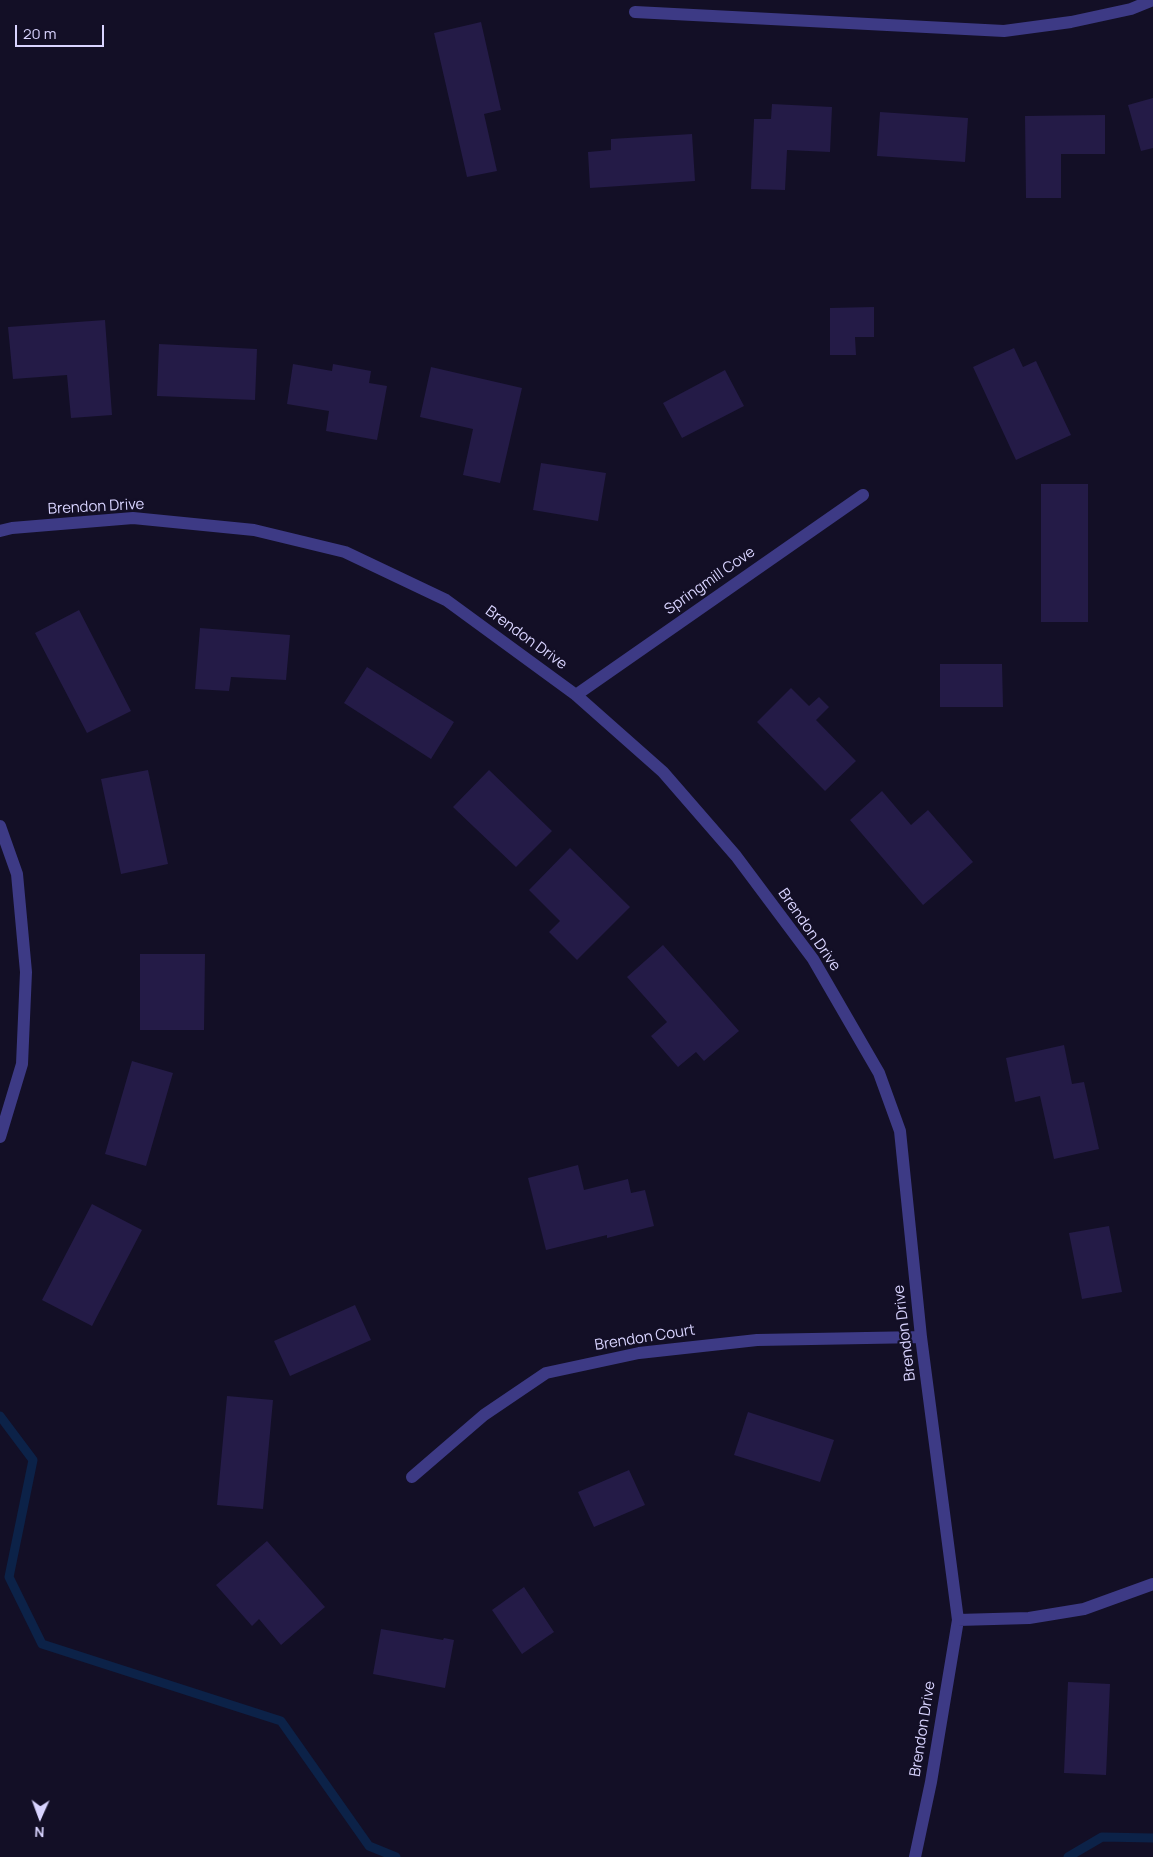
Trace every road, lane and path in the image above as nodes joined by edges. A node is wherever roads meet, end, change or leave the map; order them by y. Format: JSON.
{"nodes":[{"id":1,"x":1153,"y":0,"type":"edge"},
{"id":2,"x":635,"y":12,"type":"dead end"},
{"id":3,"x":863,"y":495,"type":"dead end"},
{"id":4,"x":0,"y":531,"type":"edge"},
{"id":5,"x":576,"y":694,"type":"junction"},
{"id":6,"x":0,"y":826,"type":"edge"},
{"id":7,"x":0,"y":1137,"type":"edge"},
{"id":8,"x":921,"y":1337,"type":"junction"},
{"id":9,"x":412,"y":1477,"type":"dead end"},
{"id":10,"x":1153,"y":1584,"type":"edge"},
{"id":11,"x":958,"y":1620,"type":"junction"},
{"id":12,"x":915,"y":1857,"type":"edge"}],
"edges":[{"from":1,"to":2,"type":"street"},
{"from":3,"to":5,"type":"street","name":"Springmill Cove"},
{"from":4,"to":5,"type":"street","name":"Brendon Drive"},
{"from":5,"to":8,"type":"street","name":"Brendon Drive"},
{"from":6,"to":7,"type":"street"},
{"from":8,"to":9,"type":"street","name":"Brendon Court"},
{"from":8,"to":11,"type":"street","name":"Brendon Drive"},
{"from":10,"to":11,"type":"street"},
{"from":11,"to":12,"type":"street","name":"Brendon Drive"}]}
